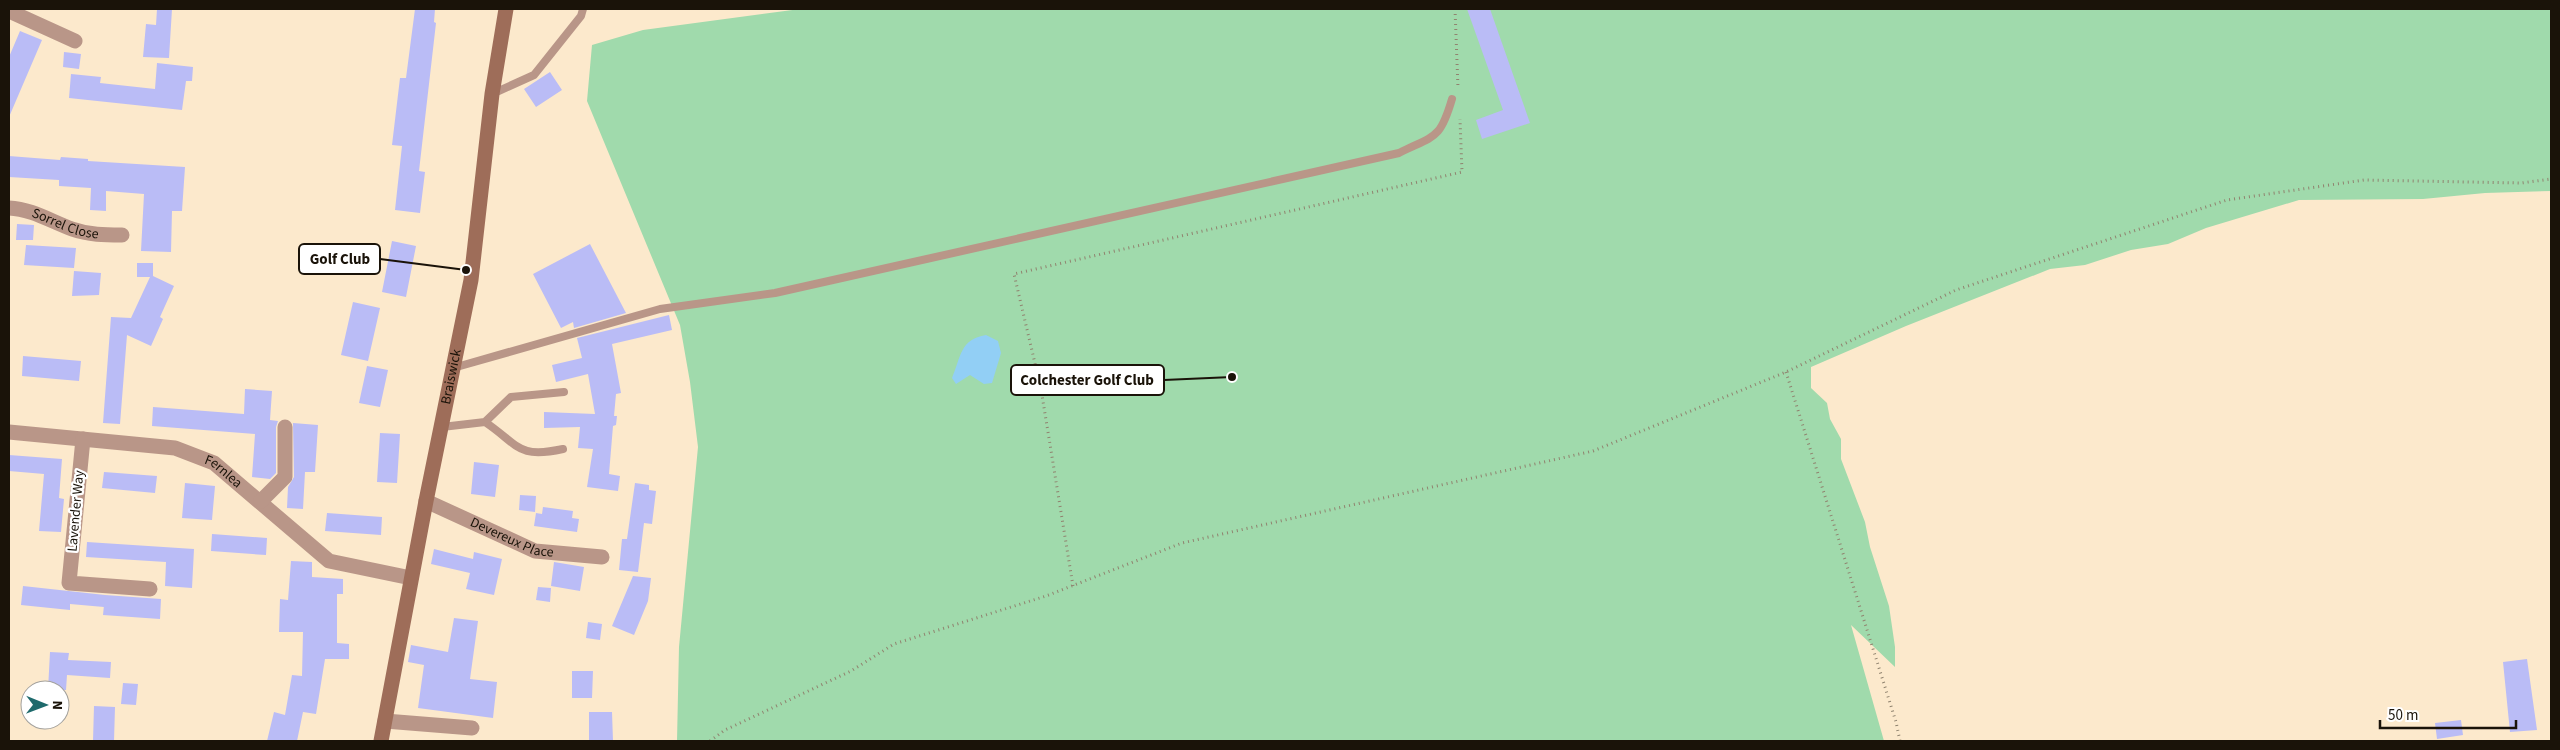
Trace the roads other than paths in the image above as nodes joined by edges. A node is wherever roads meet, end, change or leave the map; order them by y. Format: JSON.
{"nodes":[{"id":1,"x":506,"y":9,"type":"edge"},
{"id":2,"x":584,"y":9,"type":"edge"},
{"id":3,"x":9,"y":11,"type":"edge"},
{"id":4,"x":75,"y":42,"type":"dead end"},
{"id":5,"x":492,"y":94,"type":"junction"},
{"id":6,"x":1455,"y":97,"type":"road end"},
{"id":7,"x":9,"y":208,"type":"edge"},
{"id":8,"x":122,"y":235,"type":"dead end"},
{"id":9,"x":453,"y":368,"type":"junction"},
{"id":10,"x":564,"y":392,"type":"dead end"},
{"id":11,"x":484,"y":422,"type":"junction"},
{"id":12,"x":285,"y":427,"type":"dead end"},
{"id":13,"x":442,"y":427,"type":"junction"},
{"id":14,"x":9,"y":432,"type":"edge"},
{"id":15,"x":83,"y":439,"type":"junction"},
{"id":16,"x":562,"y":449,"type":"dead end"},
{"id":17,"x":426,"y":501,"type":"junction"},
{"id":18,"x":261,"y":502,"type":"junction"},
{"id":19,"x":602,"y":558,"type":"dead end"},
{"id":20,"x":411,"y":578,"type":"junction"},
{"id":21,"x":150,"y":589,"type":"dead end"},
{"id":22,"x":385,"y":721,"type":"junction"},
{"id":23,"x":472,"y":728,"type":"dead end"},
{"id":24,"x":381,"y":741,"type":"edge"}],
"edges":[{"from":1,"to":5,"type":"main road","name":"Braiswick"},
{"from":2,"to":5,"type":"lane"},
{"from":3,"to":4,"type":"street"},
{"from":5,"to":9,"type":"main road","name":"Braiswick"},
{"from":6,"to":9,"type":"lane"},
{"from":7,"to":8,"type":"street","name":"Sorrel Close"},
{"from":9,"to":13,"type":"main road","name":"Braiswick"},
{"from":10,"to":11,"type":"lane"},
{"from":11,"to":13,"type":"lane"},
{"from":11,"to":16,"type":"lane"},
{"from":12,"to":18,"type":"street"},
{"from":13,"to":17,"type":"main road","name":"Braiswick"},
{"from":14,"to":15,"type":"street","name":"Fernlea"},
{"from":15,"to":18,"type":"street","name":"Fernlea"},
{"from":15,"to":21,"type":"street","name":"Lavender Way"},
{"from":17,"to":19,"type":"street","name":"Devereux Place"},
{"from":17,"to":20,"type":"main road","name":"Braiswick"},
{"from":18,"to":20,"type":"street","name":"Fernlea"},
{"from":20,"to":22,"type":"main road","name":"Braiswick"},
{"from":22,"to":23,"type":"street"},
{"from":22,"to":24,"type":"main road","name":"Braiswick"}]}
